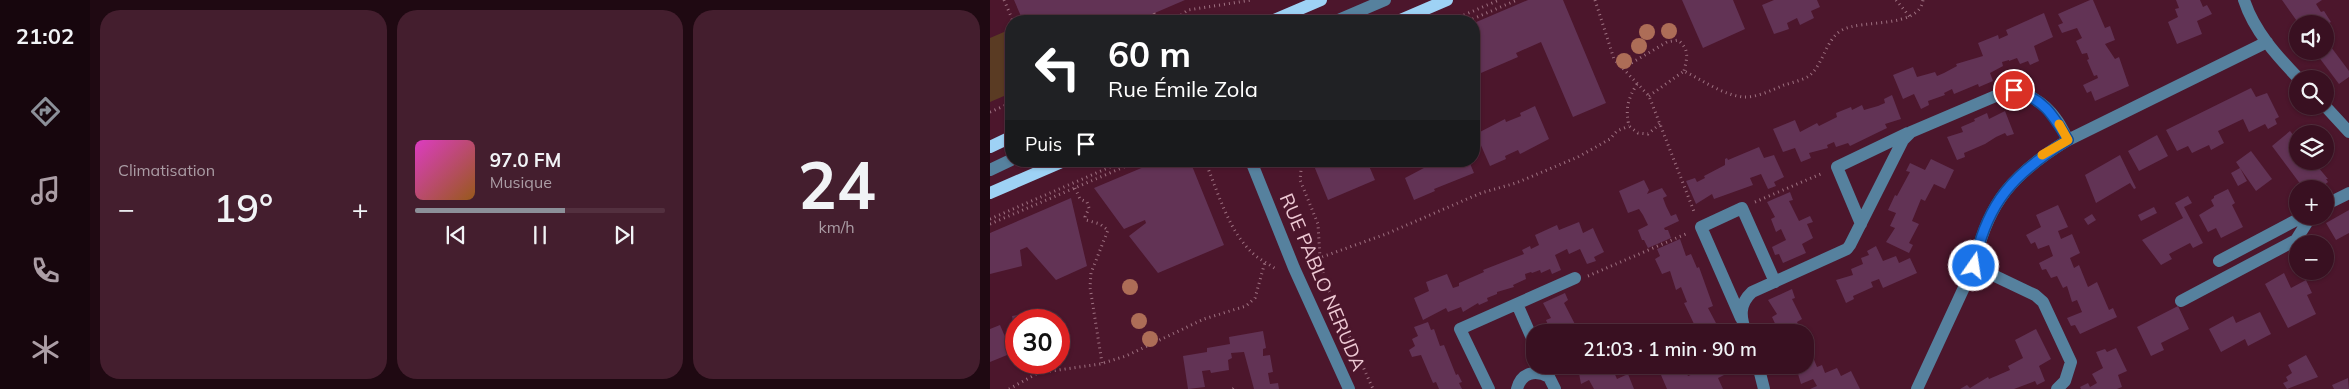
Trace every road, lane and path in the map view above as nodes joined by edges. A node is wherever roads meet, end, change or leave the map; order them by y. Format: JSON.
{"nodes":[{"id":1,"x":1004,"y":0,"type":"edge"},
{"id":2,"x":1252,"y":0,"type":"edge"},
{"id":3,"x":1320,"y":0,"type":"edge"},
{"id":4,"x":1385,"y":0,"type":"edge"},
{"id":5,"x":1447,"y":0,"type":"edge"},
{"id":6,"x":1499,"y":0,"type":"edge"},
{"id":7,"x":1518,"y":0,"type":"edge"},
{"id":8,"x":1595,"y":0,"type":"edge"},
{"id":9,"x":1896,"y":0,"type":"edge"},
{"id":10,"x":1923,"y":0,"type":"edge"},
{"id":11,"x":2244,"y":0,"type":"edge"},
{"id":12,"x":1010,"y":15,"type":"edge"},
{"id":13,"x":1182,"y":15,"type":"edge"},
{"id":14,"x":1286,"y":15,"type":"edge"},
{"id":15,"x":1350,"y":15,"type":"edge"},
{"id":16,"x":1412,"y":15,"type":"edge"},
{"id":17,"x":1464,"y":15,"type":"edge"},
{"id":18,"x":1480,"y":16,"type":"edge"},
{"id":19,"x":1911,"y":17,"type":"junction"},
{"id":20,"x":2267,"y":42,"type":"junction"},
{"id":21,"x":1623,"y":68,"type":"junction"},
{"id":22,"x":2291,"y":70,"type":"edge"},
{"id":23,"x":1684,"y":71,"type":"junction"},
{"id":24,"x":1637,"y":84,"type":"junction"},
{"id":25,"x":1649,"y":96,"type":"junction"},
{"id":26,"x":1005,"y":106,"type":"edge"},
{"id":27,"x":990,"y":112,"type":"edge"},
{"id":28,"x":2333,"y":115,"type":"edge"},
{"id":29,"x":1660,"y":124,"type":"junction"},
{"id":30,"x":1628,"y":126,"type":"junction"},
{"id":31,"x":1911,"y":132,"type":"junction"},
{"id":32,"x":2349,"y":132,"type":"edge"},
{"id":33,"x":1005,"y":140,"type":"edge"},
{"id":34,"x":2068,"y":140,"type":"junction"},
{"id":35,"x":990,"y":147,"type":"edge"},
{"id":36,"x":1005,"y":163,"type":"edge"},
{"id":37,"x":1050,"y":167,"type":"edge"},
{"id":38,"x":1110,"y":167,"type":"edge"},
{"id":39,"x":1124,"y":167,"type":"edge"},
{"id":40,"x":1207,"y":167,"type":"edge"},
{"id":41,"x":1253,"y":167,"type":"edge"},
{"id":42,"x":1301,"y":167,"type":"edge"},
{"id":43,"x":1837,"y":167,"type":"junction"},
{"id":44,"x":990,"y":170,"type":"edge"},
{"id":45,"x":1075,"y":188,"type":"junction"},
{"id":46,"x":990,"y":193,"type":"edge"},
{"id":47,"x":2349,"y":193,"type":"edge"},
{"id":48,"x":2334,"y":200,"type":"edge"},
{"id":49,"x":1742,"y":208,"type":"junction"},
{"id":50,"x":990,"y":219,"type":"edge"},
{"id":51,"x":990,"y":224,"type":"edge"},
{"id":52,"x":1861,"y":224,"type":"junction"},
{"id":53,"x":2289,"y":224,"type":"edge"},
{"id":54,"x":2305,"y":225,"type":"edge"},
{"id":55,"x":1701,"y":227,"type":"junction"},
{"id":56,"x":1320,"y":258,"type":"junction"},
{"id":57,"x":2219,"y":261,"type":"dead end"},
{"id":58,"x":1265,"y":262,"type":"junction"},
{"id":59,"x":1974,"y":266,"type":"junction"},
{"id":60,"x":1294,"y":268,"type":"junction"},
{"id":61,"x":1281,"y":278,"type":"dead end"},
{"id":62,"x":1575,"y":278,"type":"joint"},
{"id":63,"x":1775,"y":282,"type":"junction"},
{"id":64,"x":2182,"y":300,"type":"dead end"},
{"id":65,"x":1518,"y":304,"type":"junction"},
{"id":66,"x":1741,"y":320,"type":"junction"},
{"id":67,"x":1526,"y":324,"type":"edge"},
{"id":68,"x":1743,"y":324,"type":"edge"},
{"id":69,"x":1102,"y":363,"type":"junction"},
{"id":70,"x":1529,"y":374,"type":"edge"},
{"id":71,"x":1548,"y":374,"type":"edge"},
{"id":72,"x":1760,"y":374,"type":"edge"},
{"id":73,"x":1009,"y":389,"type":"edge"},
{"id":74,"x":1349,"y":389,"type":"edge"},
{"id":75,"x":1373,"y":389,"type":"edge"},
{"id":76,"x":1489,"y":389,"type":"edge"},
{"id":77,"x":1517,"y":389,"type":"edge"},
{"id":78,"x":1555,"y":389,"type":"edge"},
{"id":79,"x":1764,"y":389,"type":"edge"},
{"id":80,"x":1917,"y":389,"type":"edge"},
{"id":81,"x":2058,"y":389,"type":"edge"}],
"edges":[{"from":1,"to":12,"type":"path"},
{"from":2,"to":13,"type":"path"},
{"from":3,"to":14,"type":"main road"},
{"from":4,"to":15,"type":"street"},
{"from":5,"to":16,"type":"main road"},
{"from":6,"to":17,"type":"path"},
{"from":7,"to":18,"type":"path"},
{"from":8,"to":21,"type":"path"},
{"from":9,"to":19,"type":"path"},
{"from":10,"to":19,"type":"path"},
{"from":11,"to":20,"type":"street"},
{"from":19,"to":23,"type":"path"},
{"from":20,"to":22,"type":"street"},
{"from":20,"to":34,"type":"street"},
{"from":21,"to":23,"type":"path"},
{"from":21,"to":24,"type":"path"},
{"from":23,"to":25,"type":"path"},
{"from":24,"to":25,"type":"path"},
{"from":24,"to":30,"type":"path"},
{"from":25,"to":29,"type":"path"},
{"from":26,"to":27,"type":"path"},
{"from":28,"to":32,"type":"street"},
{"from":29,"to":30,"type":"path"},
{"from":29,"to":55,"type":"path"},
{"from":30,"to":56,"type":"path"},
{"from":31,"to":34,"type":"street"},
{"from":31,"to":43,"type":"street"},
{"from":31,"to":52,"type":"street"},
{"from":33,"to":35,"type":"main road"},
{"from":34,"to":59,"type":"street"},
{"from":36,"to":44,"type":"street"},
{"from":37,"to":46,"type":"main road"},
{"from":38,"to":50,"type":"path"},
{"from":39,"to":45,"type":"path"},
{"from":40,"to":58,"type":"path"},
{"from":41,"to":60,"type":"street","name":"RUE PABLO NERUDA"},
{"from":42,"to":56,"type":"path"},
{"from":43,"to":49,"type":"path"},
{"from":43,"to":52,"type":"street"},
{"from":45,"to":51,"type":"path"},
{"from":45,"to":69,"type":"path"},
{"from":47,"to":48,"type":"street"},
{"from":49,"to":55,"type":"street"},
{"from":49,"to":63,"type":"street"},
{"from":52,"to":63,"type":"street"},
{"from":53,"to":57,"type":"street"},
{"from":54,"to":64,"type":"street"},
{"from":55,"to":62,"type":"path"},
{"from":55,"to":66,"type":"street"},
{"from":56,"to":60,"type":"path"},
{"from":56,"to":75,"type":"path"},
{"from":58,"to":61,"type":"path"},
{"from":58,"to":69,"type":"path"},
{"from":59,"to":80,"type":"street"},
{"from":59,"to":81,"type":"street"},
{"from":60,"to":74,"type":"street","name":"RUE PABLO NERUDA"},
{"from":62,"to":65,"type":"street"},
{"from":63,"to":66,"type":"street"},
{"from":65,"to":67,"type":"street"},
{"from":65,"to":76,"type":"street"},
{"from":66,"to":68,"type":"street"},
{"from":69,"to":73,"type":"path"},
{"from":70,"to":77,"type":"street"},
{"from":71,"to":78,"type":"street"},
{"from":72,"to":79,"type":"street"}]}
